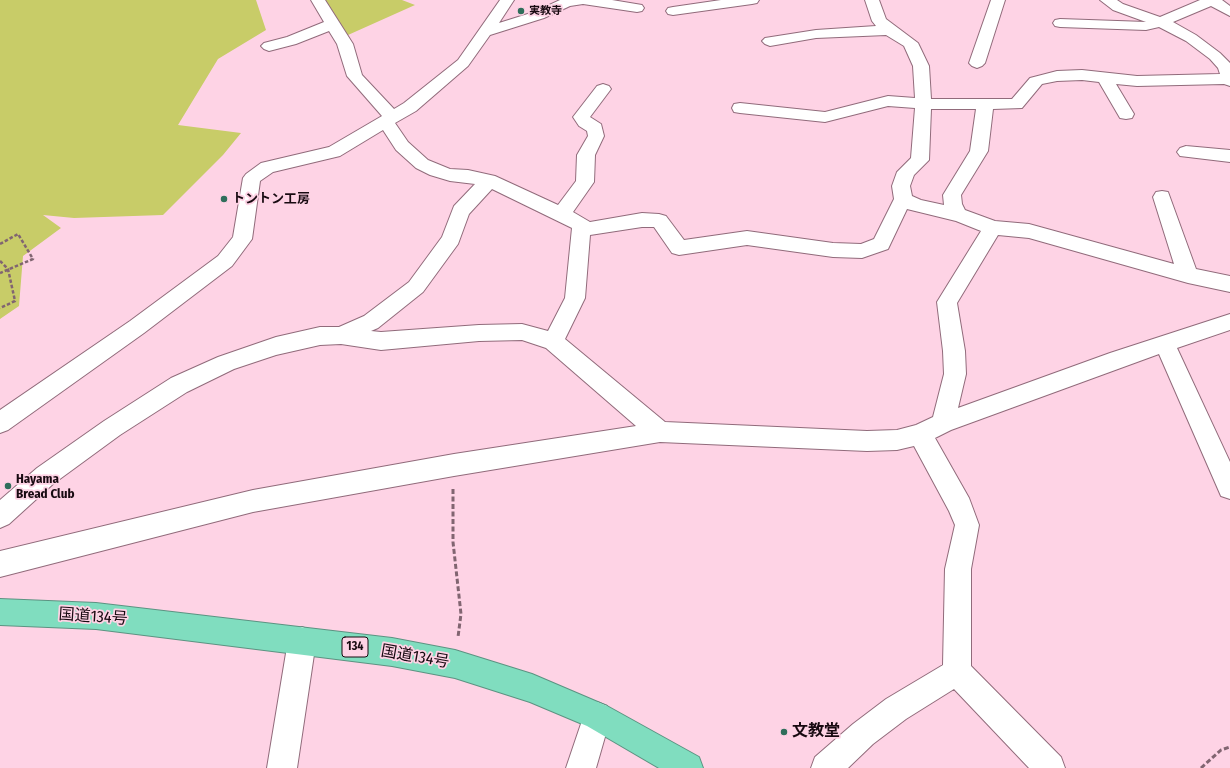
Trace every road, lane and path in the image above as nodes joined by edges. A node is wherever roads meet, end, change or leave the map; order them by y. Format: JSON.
{"nodes":[{"id":1,"x":318,"y":0,"type":"edge"},
{"id":2,"x":507,"y":0,"type":"edge"},
{"id":3,"x":752,"y":0,"type":"edge"},
{"id":4,"x":872,"y":0,"type":"edge"},
{"id":5,"x":998,"y":0,"type":"edge"},
{"id":6,"x":1107,"y":0,"type":"edge"},
{"id":7,"x":1212,"y":0,"type":"edge"},
{"id":8,"x":569,"y":1,"type":"edge"},
{"id":9,"x":637,"y":8,"type":"dead end"},
{"id":10,"x":673,"y":11,"type":"dead end"},
{"id":11,"x":1230,"y":12,"type":"edge"},
{"id":12,"x":1161,"y":22,"type":"junction"},
{"id":13,"x":333,"y":23,"type":"junction"},
{"id":14,"x":1060,"y":23,"type":"dead end"},
{"id":15,"x":889,"y":30,"type":"junction"},
{"id":16,"x":483,"y":32,"type":"junction"},
{"id":17,"x":770,"y":41,"type":"dead end"},
{"id":18,"x":269,"y":46,"type":"dead end"},
{"id":19,"x":977,"y":63,"type":"dead end"},
{"id":20,"x":1105,"y":78,"type":"junction"},
{"id":21,"x":1230,"y":80,"type":"edge"},
{"id":22,"x":603,"y":89,"type":"dead end"},
{"id":23,"x":923,"y":104,"type":"junction"},
{"id":24,"x":985,"y":104,"type":"junction"},
{"id":25,"x":1126,"y":114,"type":"dead end"},
{"id":26,"x":390,"y":120,"type":"junction"},
{"id":27,"x":738,"y":125,"type":"dead end"},
{"id":28,"x":1186,"y":152,"type":"dead end"},
{"id":29,"x":1230,"y":156,"type":"edge"},
{"id":30,"x":489,"y":180,"type":"junction"},
{"id":31,"x":1162,"y":197,"type":"dead end"},
{"id":32,"x":903,"y":199,"type":"junction"},
{"id":33,"x":561,"y":214,"type":"junction"},
{"id":34,"x":959,"y":215,"type":"junction"},
{"id":35,"x":993,"y":228,"type":"junction"},
{"id":36,"x":582,"y":230,"type":"junction"},
{"id":37,"x":0,"y":244,"type":"edge"},
{"id":38,"x":0,"y":261,"type":"edge"},
{"id":39,"x":8,"y":269,"type":"junction"},
{"id":40,"x":0,"y":273,"type":"edge"},
{"id":41,"x":1188,"y":275,"type":"junction"},
{"id":42,"x":1230,"y":284,"type":"edge"},
{"id":43,"x":0,"y":308,"type":"edge"},
{"id":44,"x":1230,"y":322,"type":"edge"},
{"id":45,"x":341,"y":336,"type":"junction"},
{"id":46,"x":553,"y":341,"type":"junction"},
{"id":47,"x":1165,"y":344,"type":"junction"},
{"id":48,"x":0,"y":423,"type":"edge"},
{"id":49,"x":932,"y":428,"type":"junction"},
{"id":50,"x":660,"y":432,"type":"junction"},
{"id":51,"x":454,"y":464,"type":"junction"},
{"id":52,"x":1230,"y":488,"type":"edge"},
{"id":53,"x":0,"y":516,"type":"edge"},
{"id":54,"x":0,"y":564,"type":"edge"},
{"id":55,"x":0,"y":612,"type":"edge"},
{"id":56,"x":302,"y":640,"type":"junction"},
{"id":57,"x":455,"y":664,"type":"junction"},
{"id":58,"x":957,"y":672,"type":"junction"},
{"id":59,"x":596,"y":716,"type":"junction"},
{"id":60,"x":1230,"y":747,"type":"edge"},
{"id":61,"x":282,"y":768,"type":"edge"},
{"id":62,"x":580,"y":768,"type":"edge"},
{"id":63,"x":688,"y":768,"type":"edge"},
{"id":64,"x":826,"y":768,"type":"edge"},
{"id":65,"x":1050,"y":768,"type":"edge"},
{"id":66,"x":1201,"y":768,"type":"edge"}],
"edges":[{"from":1,"to":13,"type":"street"},
{"from":2,"to":16,"type":"street"},
{"from":3,"to":10,"type":"street"},
{"from":4,"to":15,"type":"street"},
{"from":5,"to":19,"type":"street"},
{"from":6,"to":12,"type":"street"},
{"from":7,"to":11,"type":"street"},
{"from":7,"to":12,"type":"street"},
{"from":8,"to":9,"type":"street"},
{"from":8,"to":16,"type":"street"},
{"from":12,"to":14,"type":"street"},
{"from":12,"to":21,"type":"street"},
{"from":13,"to":18,"type":"street"},
{"from":13,"to":26,"type":"street"},
{"from":15,"to":17,"type":"street"},
{"from":15,"to":23,"type":"street"},
{"from":16,"to":26,"type":"street"},
{"from":20,"to":21,"type":"street"},
{"from":20,"to":24,"type":"street"},
{"from":20,"to":25,"type":"street"},
{"from":22,"to":33,"type":"street"},
{"from":23,"to":24,"type":"street"},
{"from":23,"to":27,"type":"street"},
{"from":23,"to":32,"type":"street"},
{"from":24,"to":34,"type":"street"},
{"from":26,"to":30,"type":"street"},
{"from":26,"to":48,"type":"street"},
{"from":28,"to":29,"type":"street"},
{"from":30,"to":33,"type":"street"},
{"from":30,"to":45,"type":"street"},
{"from":31,"to":41,"type":"street"},
{"from":32,"to":34,"type":"street"},
{"from":32,"to":36,"type":"street"},
{"from":33,"to":36,"type":"street"},
{"from":34,"to":35,"type":"street"},
{"from":35,"to":41,"type":"street"},
{"from":35,"to":49,"type":"street"},
{"from":36,"to":46,"type":"street"},
{"from":37,"to":39,"type":"path"},
{"from":38,"to":39,"type":"path"},
{"from":39,"to":40,"type":"path"},
{"from":39,"to":43,"type":"path"},
{"from":41,"to":42,"type":"street"},
{"from":44,"to":47,"type":"street"},
{"from":45,"to":46,"type":"street"},
{"from":45,"to":53,"type":"street"},
{"from":46,"to":50,"type":"street"},
{"from":47,"to":49,"type":"street"},
{"from":47,"to":52,"type":"street"},
{"from":49,"to":50,"type":"street"},
{"from":49,"to":58,"type":"street"},
{"from":50,"to":51,"type":"street"},
{"from":51,"to":54,"type":"street"},
{"from":51,"to":57,"type":"path"},
{"from":55,"to":56,"type":"highway","name":"国道134号","number":"134"},
{"from":56,"to":57,"type":"highway","name":"国道134号","number":"134"},
{"from":56,"to":61,"type":"street"},
{"from":57,"to":59,"type":"highway","name":"国道134号","number":"134"},
{"from":58,"to":64,"type":"street"},
{"from":58,"to":65,"type":"street"},
{"from":59,"to":62,"type":"street"},
{"from":59,"to":63,"type":"highway","name":"国道134号","number":"134"},
{"from":60,"to":66,"type":"path"}]}
